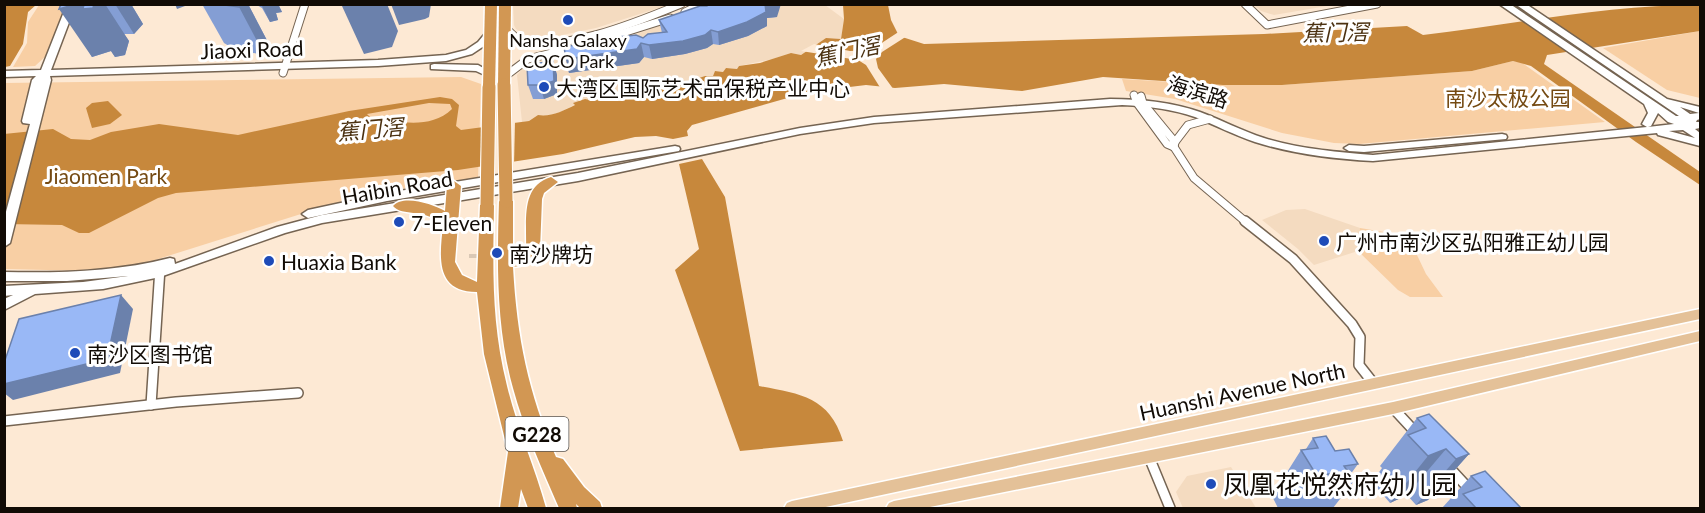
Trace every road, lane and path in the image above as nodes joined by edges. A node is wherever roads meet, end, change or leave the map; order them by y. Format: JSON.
{"nodes":[{"id":1,"x":72,"y":4,"type":"edge"},
{"id":2,"x":305,"y":4,"type":"edge"},
{"id":3,"x":491,"y":4,"type":"edge"},
{"id":4,"x":505,"y":4,"type":"edge"},
{"id":5,"x":681,"y":4,"type":"edge"},
{"id":6,"x":702,"y":4,"type":"edge"},
{"id":7,"x":1245,"y":4,"type":"edge"},
{"id":8,"x":1377,"y":4,"type":"edge"},
{"id":9,"x":1503,"y":4,"type":"edge"},
{"id":10,"x":1519,"y":4,"type":"edge"},
{"id":11,"x":505,"y":27,"type":"junction"},
{"id":12,"x":490,"y":32,"type":"junction"},
{"id":13,"x":445,"y":62,"type":"junction"},
{"id":14,"x":284,"y":70,"type":"junction"},
{"id":15,"x":4,"y":74,"type":"edge"},
{"id":16,"x":19,"y":77,"type":"junction"},
{"id":17,"x":43,"y":78,"type":"junction"},
{"id":18,"x":4,"y":80,"type":"edge"},
{"id":19,"x":489,"y":81,"type":"junction"},
{"id":20,"x":504,"y":81,"type":"junction"},
{"id":21,"x":37,"y":97,"type":"junction"},
{"id":22,"x":1139,"y":99,"type":"junction"},
{"id":23,"x":1652,"y":99,"type":"junction"},
{"id":24,"x":1701,"y":110,"type":"edge"},
{"id":25,"x":1701,"y":116,"type":"edge"},
{"id":26,"x":1210,"y":119,"type":"junction"},
{"id":27,"x":1675,"y":120,"type":"junction"},
{"id":28,"x":1687,"y":122,"type":"junction"},
{"id":29,"x":1700,"y":125,"type":"edge"},
{"id":30,"x":1650,"y":127,"type":"junction"},
{"id":31,"x":1609,"y":131,"type":"junction"},
{"id":32,"x":1701,"y":137,"type":"edge"},
{"id":33,"x":1701,"y":143,"type":"edge"},
{"id":34,"x":1175,"y":145,"type":"junction"},
{"id":35,"x":551,"y":182,"type":"junction"},
{"id":36,"x":454,"y":191,"type":"junction"},
{"id":37,"x":400,"y":206,"type":"junction"},
{"id":38,"x":4,"y":213,"type":"edge"},
{"id":39,"x":451,"y":225,"type":"junction"},
{"id":40,"x":4,"y":243,"type":"edge"},
{"id":41,"x":511,"y":253,"type":"junction"},
{"id":42,"x":481,"y":255,"type":"junction"},
{"id":43,"x":160,"y":269,"type":"junction"},
{"id":44,"x":4,"y":276,"type":"edge"},
{"id":45,"x":475,"y":287,"type":"junction"},
{"id":46,"x":40,"y":289,"type":"junction"},
{"id":47,"x":4,"y":291,"type":"edge"},
{"id":48,"x":4,"y":305,"type":"edge"},
{"id":49,"x":1701,"y":314,"type":"edge"},
{"id":50,"x":1701,"y":336,"type":"edge"},
{"id":51,"x":491,"y":359,"type":"junction"},
{"id":52,"x":1374,"y":384,"type":"junction"},
{"id":53,"x":298,"y":393,"type":"dead end"},
{"id":54,"x":151,"y":405,"type":"junction"},
{"id":55,"x":1392,"y":408,"type":"junction"},
{"id":56,"x":505,"y":412,"type":"junction"},
{"id":57,"x":529,"y":413,"type":"junction"},
{"id":58,"x":4,"y":421,"type":"edge"},
{"id":59,"x":1424,"y":441,"type":"edge"},
{"id":60,"x":541,"y":442,"type":"junction"},
{"id":61,"x":516,"y":452,"type":"junction"},
{"id":62,"x":1149,"y":457,"type":"junction"},
{"id":63,"x":1440,"y":458,"type":"edge"},
{"id":64,"x":1480,"y":500,"type":"edge"},
{"id":65,"x":509,"y":508,"type":"edge"},
{"id":66,"x":537,"y":508,"type":"edge"},
{"id":67,"x":568,"y":508,"type":"edge"},
{"id":68,"x":593,"y":508,"type":"edge"},
{"id":69,"x":792,"y":508,"type":"edge"},
{"id":70,"x":894,"y":508,"type":"edge"},
{"id":71,"x":1170,"y":508,"type":"edge"}],
"edges":[{"from":1,"to":17,"type":"street"},
{"from":2,"to":14,"type":"street"},
{"from":3,"to":12,"type":"highway"},
{"from":4,"to":11,"type":"highway"},
{"from":5,"to":11,"type":"street"},
{"from":6,"to":20,"type":"street"},
{"from":7,"to":8,"type":"street"},
{"from":9,"to":23,"type":"street"},
{"from":10,"to":23,"type":"street"},
{"from":11,"to":20,"type":"highway"},
{"from":12,"to":13,"type":"street","name":"Jiaoxi Road"},
{"from":12,"to":19,"type":"highway"},
{"from":13,"to":14,"type":"street","name":"Jiaoxi Road"},
{"from":13,"to":19,"type":"street","name":"Jiaoxi Road"},
{"from":14,"to":17,"type":"street","name":"Jiaoxi Road"},
{"from":15,"to":16,"type":"street","name":"Jiaoxi Road"},
{"from":16,"to":17,"type":"street","name":"Jiaoxi Road"},
{"from":16,"to":18,"type":"street","name":"Jiaoxi Road"},
{"from":17,"to":21,"type":"street"},
{"from":19,"to":42,"type":"highway","bridge":true},
{"from":20,"to":41,"type":"highway","bridge":true},
{"from":21,"to":38,"type":"street"},
{"from":21,"to":40,"type":"street"},
{"from":22,"to":26,"type":"street","name":"海滨路"},
{"from":22,"to":31,"type":"street","name":"海滨路"},
{"from":22,"to":34,"type":"street"},
{"from":22,"to":35,"type":"street","name":"Haibin Road"},
{"from":22,"to":36,"type":"street","name":"海滨路"},
{"from":23,"to":24,"type":"street"},
{"from":23,"to":27,"type":"street"},
{"from":23,"to":28,"type":"street"},
{"from":23,"to":30,"type":"street"},
{"from":25,"to":28,"type":"street","name":"海滨路"},
{"from":26,"to":31,"type":"street","name":"海滨路"},
{"from":26,"to":34,"type":"street"},
{"from":27,"to":28,"type":"street","name":"海滨路"},
{"from":27,"to":30,"type":"street","name":"海滨路"},
{"from":28,"to":29,"type":"street","name":"海滨路"},
{"from":28,"to":30,"type":"street","name":"海滨路"},
{"from":28,"to":32,"type":"street"},
{"from":30,"to":31,"type":"street","name":"海滨路"},
{"from":30,"to":33,"type":"street"},
{"from":34,"to":52,"type":"street"},
{"from":35,"to":36,"type":"street","name":"Haibin Road"},
{"from":35,"to":41,"type":"highway"},
{"from":36,"to":37,"type":"street","name":"Haibin Road"},
{"from":36,"to":39,"type":"highway"},
{"from":36,"to":43,"type":"street","name":"Haibin Road"},
{"from":37,"to":39,"type":"highway"},
{"from":37,"to":43,"type":"street","name":"Haibin Road"},
{"from":39,"to":45,"type":"highway"},
{"from":41,"to":57,"type":"highway","number":"G228"},
{"from":42,"to":45,"type":"highway"},
{"from":42,"to":51,"type":"highway","number":"G228"},
{"from":43,"to":44,"type":"street","name":"Haibin Road"},
{"from":43,"to":46,"type":"street","name":"Haibin Road"},
{"from":43,"to":54,"type":"street"},
{"from":45,"to":51,"type":"highway"},
{"from":46,"to":47,"type":"street","name":"Haibin Road"},
{"from":46,"to":48,"type":"street"},
{"from":49,"to":52,"type":"main road","name":"Huanshi Avenue North"},
{"from":50,"to":55,"type":"main road"},
{"from":51,"to":56,"type":"highway","number":"G228"},
{"from":52,"to":69,"type":"main road","name":"Huanshi Avenue North"},
{"from":53,"to":54,"type":"street"},
{"from":54,"to":58,"type":"street"},
{"from":55,"to":59,"type":"street"},
{"from":55,"to":62,"type":"main road"},
{"from":56,"to":57,"type":"highway"},
{"from":56,"to":61,"type":"highway","number":"G228"},
{"from":57,"to":60,"type":"highway","number":"G228"},
{"from":60,"to":67,"type":"highway","number":"G228"},
{"from":60,"to":68,"type":"highway"},
{"from":61,"to":65,"type":"highway"},
{"from":61,"to":66,"type":"highway","number":"G228"},
{"from":62,"to":70,"type":"main road"},
{"from":62,"to":71,"type":"street"},
{"from":63,"to":64,"type":"street"}]}
